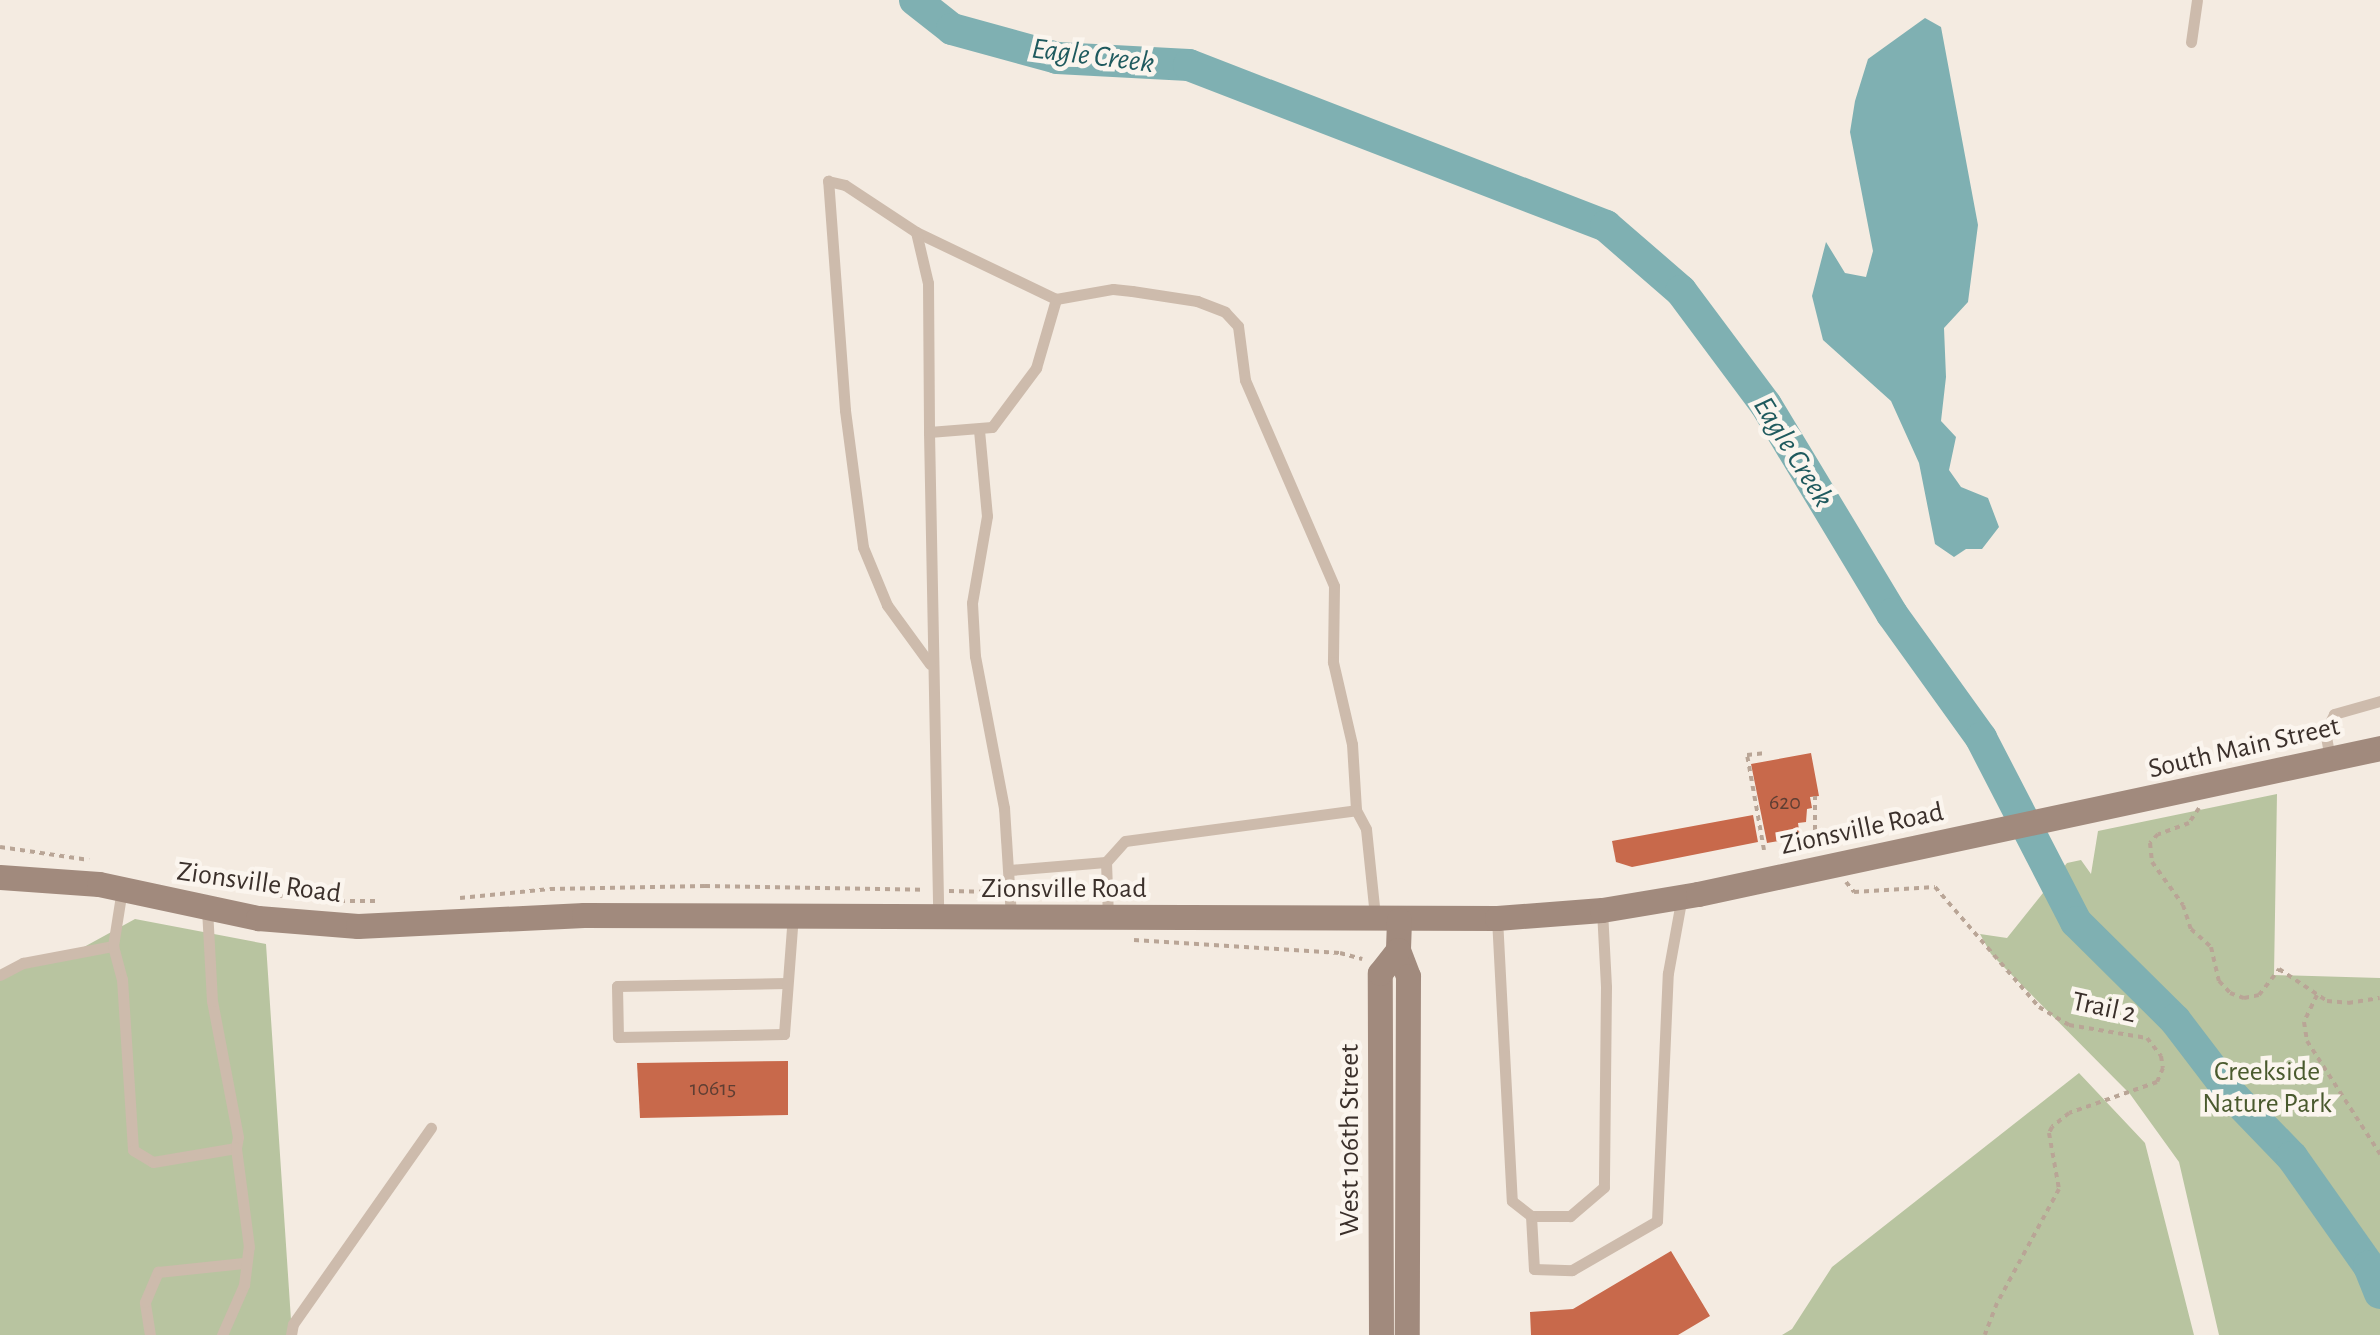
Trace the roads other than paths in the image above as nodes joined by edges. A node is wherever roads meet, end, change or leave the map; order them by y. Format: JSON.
{"nodes":[{"id":1,"x":2197,"y":0,"type":"edge"},
{"id":2,"x":2191,"y":42,"type":"dead end"},
{"id":3,"x":916,"y":232,"type":"junction"},
{"id":4,"x":1056,"y":299,"type":"junction"},
{"id":5,"x":979,"y":430,"type":"junction"},
{"id":6,"x":929,"y":432,"type":"junction"},
{"id":7,"x":930,"y":664,"type":"junction"},
{"id":8,"x":2380,"y":702,"type":"edge"},
{"id":9,"x":2380,"y":748,"type":"edge"},
{"id":10,"x":2330,"y":760,"type":"junction"},
{"id":11,"x":2121,"y":806,"type":"joint"},
{"id":12,"x":1356,"y":810,"type":"junction"},
{"id":13,"x":1106,"y":862,"type":"junction"},
{"id":14,"x":1010,"y":870,"type":"junction"},
{"id":15,"x":0,"y":877,"type":"edge"},
{"id":16,"x":122,"y":889,"type":"junction"},
{"id":17,"x":1682,"y":896,"type":"junction"},
{"id":18,"x":207,"y":908,"type":"junction"},
{"id":19,"x":1602,"y":910,"type":"junction"},
{"id":20,"x":793,"y":916,"type":"junction"},
{"id":21,"x":938,"y":918,"type":"junction"},
{"id":22,"x":1496,"y":918,"type":"junction"},
{"id":23,"x":1011,"y":919,"type":"junction"},
{"id":24,"x":1108,"y":920,"type":"junction"},
{"id":25,"x":1387,"y":920,"type":"junction"},
{"id":26,"x":113,"y":946,"type":"junction"},
{"id":27,"x":1398,"y":950,"type":"junction"},
{"id":28,"x":0,"y":974,"type":"edge"},
{"id":29,"x":787,"y":983,"type":"junction"},
{"id":30,"x":431,"y":1128,"type":"dead end"},
{"id":31,"x":236,"y":1148,"type":"junction"},
{"id":32,"x":1531,"y":1216,"type":"junction"},
{"id":33,"x":244,"y":1263,"type":"junction"},
{"id":34,"x":150,"y":1335,"type":"edge"},
{"id":35,"x":222,"y":1335,"type":"edge"},
{"id":36,"x":290,"y":1335,"type":"edge"},
{"id":37,"x":1381,"y":1335,"type":"edge"},
{"id":38,"x":1408,"y":1335,"type":"edge"}],
"edges":[{"from":1,"to":2,"type":"lane"},
{"from":3,"to":4,"type":"lane"},
{"from":3,"to":6,"type":"lane"},
{"from":3,"to":7,"type":"lane"},
{"from":4,"to":5,"type":"lane"},
{"from":4,"to":12,"type":"lane"},
{"from":5,"to":6,"type":"lane"},
{"from":5,"to":14,"type":"lane"},
{"from":6,"to":7,"type":"lane"},
{"from":7,"to":21,"type":"lane"},
{"from":8,"to":10,"type":"lane"},
{"from":9,"to":10,"type":"main road","name":"South Main Street"},
{"from":10,"to":11,"type":"main road","name":"South Main Street"},
{"from":11,"to":17,"type":"main road","name":"Zionsville Road"},
{"from":12,"to":13,"type":"lane"},
{"from":12,"to":25,"type":"lane"},
{"from":13,"to":14,"type":"lane"},
{"from":13,"to":24,"type":"lane"},
{"from":14,"to":23,"type":"lane"},
{"from":15,"to":16,"type":"main road","name":"Zionsville Road"},
{"from":16,"to":18,"type":"main road","name":"Zionsville Road"},
{"from":16,"to":26,"type":"lane"},
{"from":17,"to":19,"type":"main road","name":"Zionsville Road"},
{"from":17,"to":32,"type":"lane"},
{"from":18,"to":20,"type":"main road","name":"Zionsville Road"},
{"from":18,"to":31,"type":"lane"},
{"from":19,"to":22,"type":"main road","name":"Zionsville Road"},
{"from":19,"to":32,"type":"lane"},
{"from":20,"to":21,"type":"main road","name":"Zionsville Road"},
{"from":20,"to":29,"type":"lane"},
{"from":21,"to":23,"type":"main road","name":"Zionsville Road"},
{"from":22,"to":25,"type":"main road","name":"Zionsville Road"},
{"from":22,"to":32,"type":"lane"},
{"from":23,"to":24,"type":"main road","name":"Zionsville Road"},
{"from":24,"to":25,"type":"main road","name":"Zionsville Road"},
{"from":25,"to":27,"type":"main road","name":"West 106th Street"},
{"from":26,"to":28,"type":"lane"},
{"from":26,"to":31,"type":"lane"},
{"from":27,"to":37,"type":"main road","name":"West 106th Street"},
{"from":27,"to":38,"type":"main road","name":"West 106th Street"},
{"from":29,"to":29,"type":"lane"},
{"from":30,"to":36,"type":"lane"},
{"from":31,"to":33,"type":"lane"},
{"from":33,"to":34,"type":"lane"},
{"from":33,"to":35,"type":"lane"}]}
